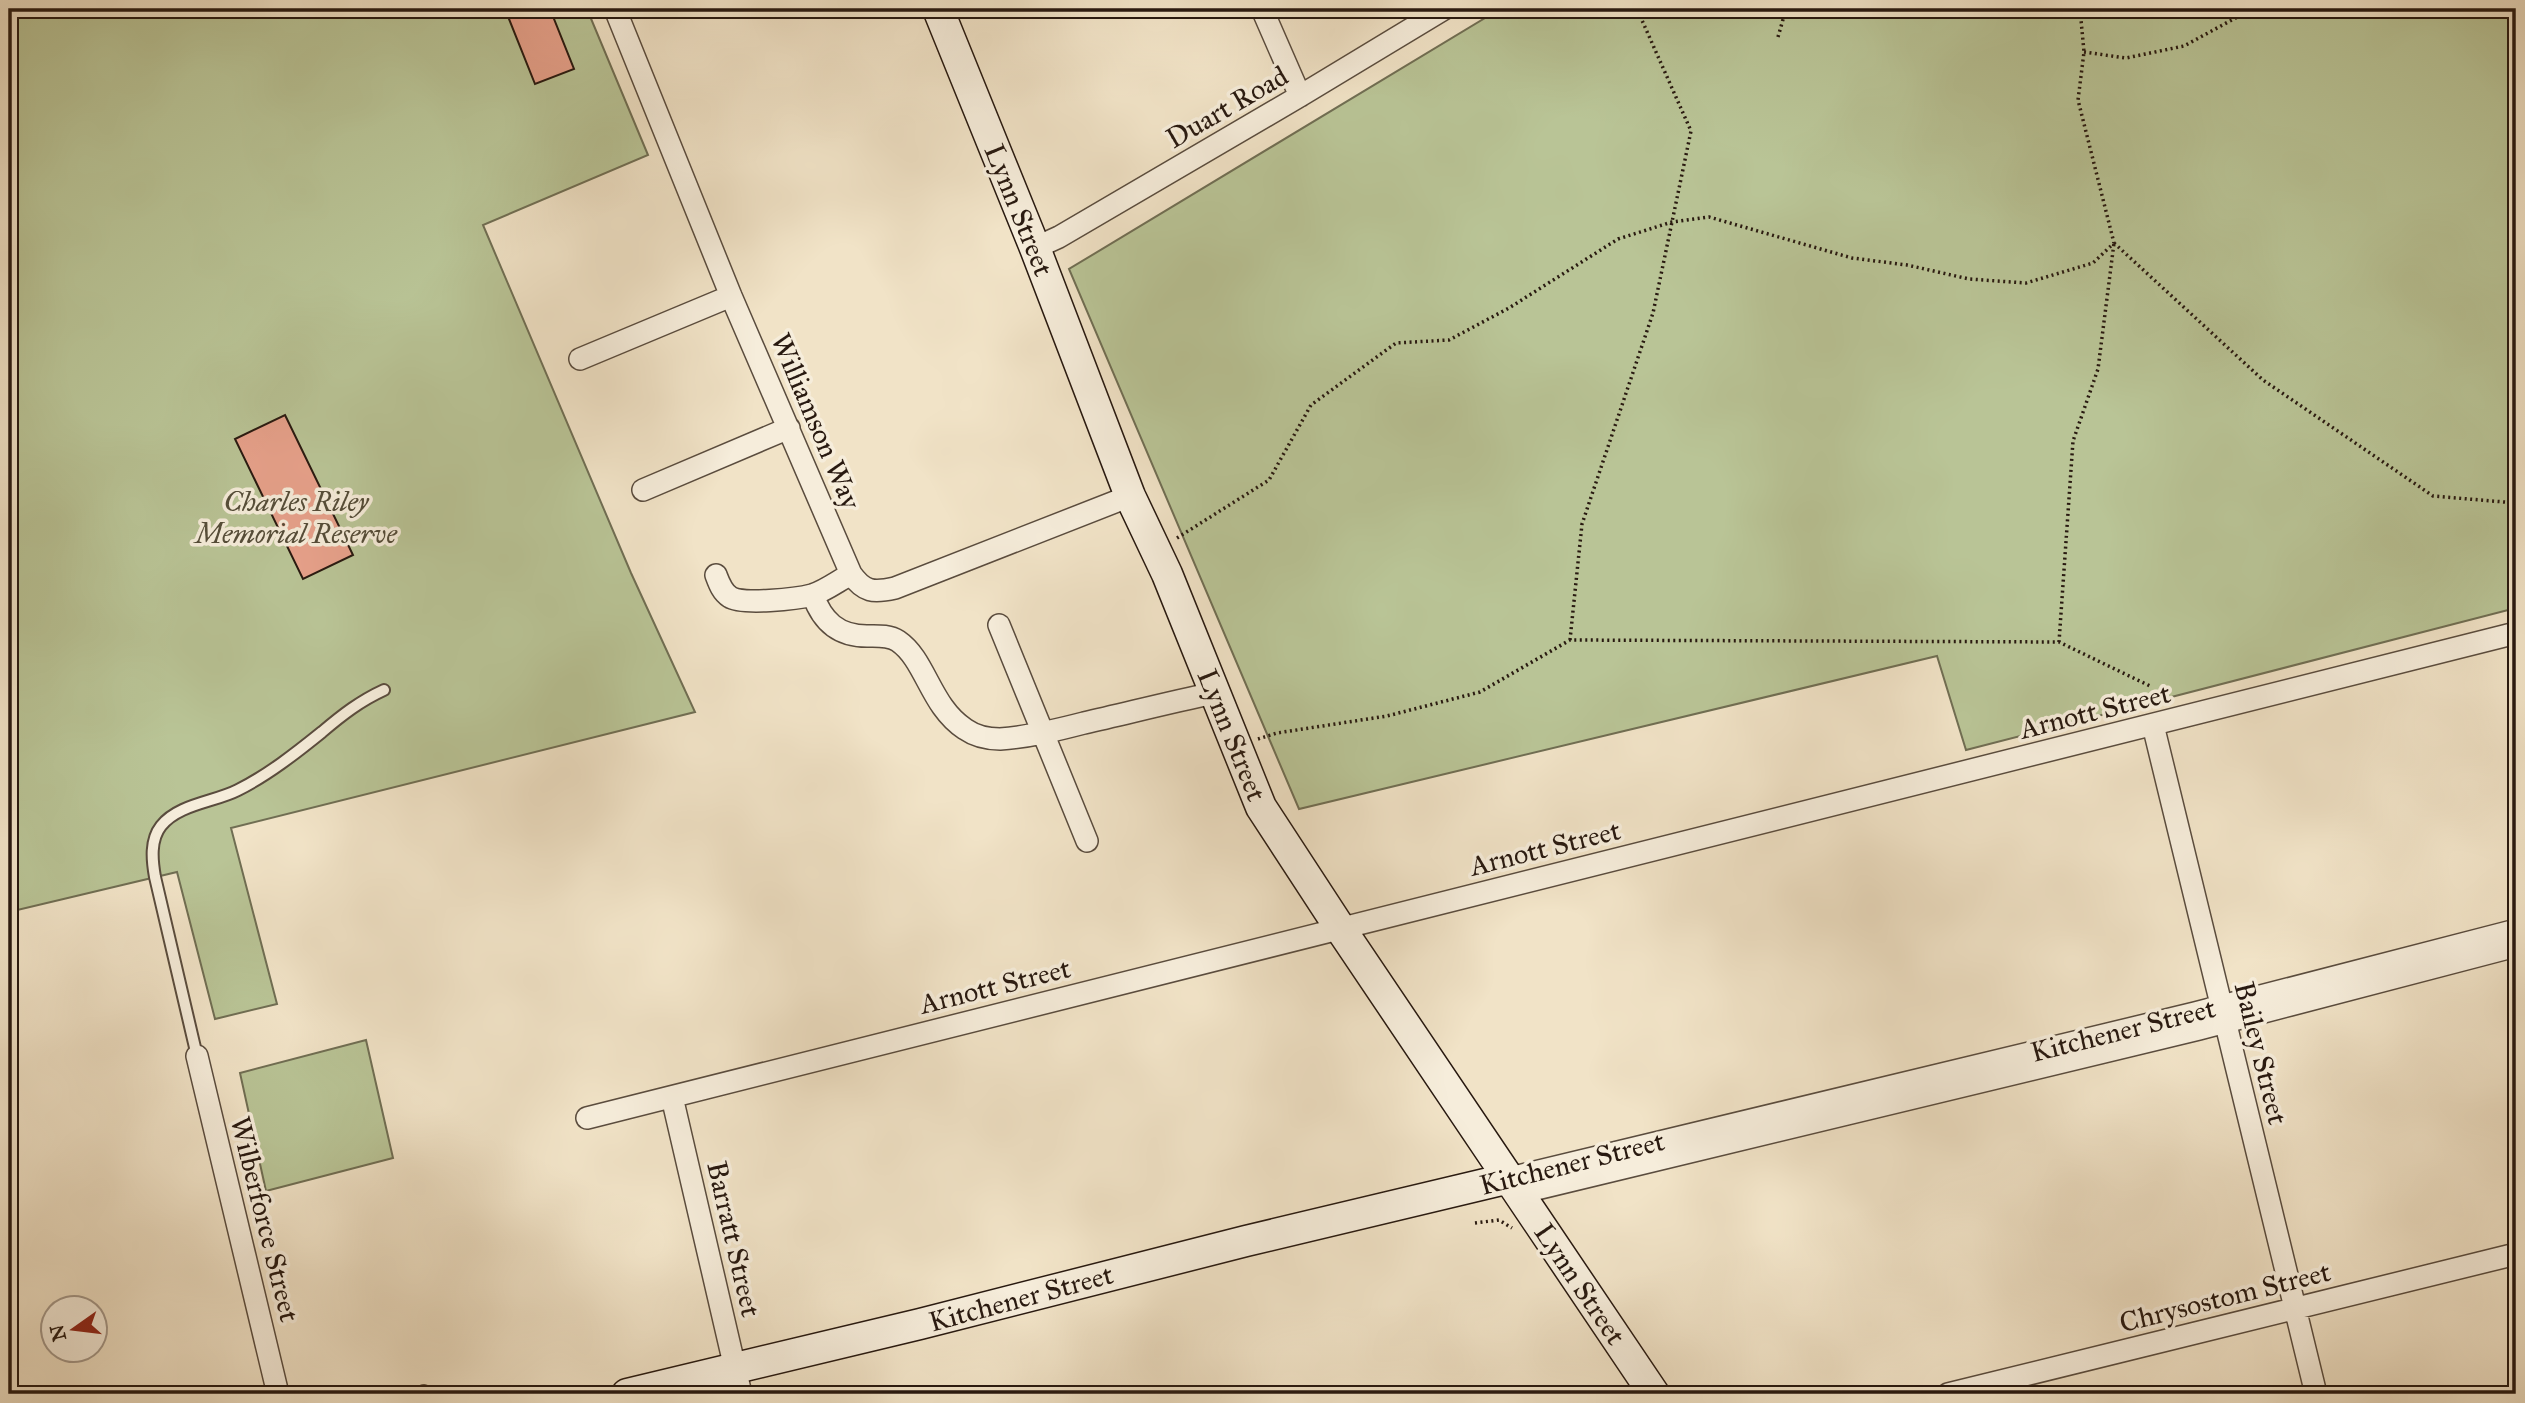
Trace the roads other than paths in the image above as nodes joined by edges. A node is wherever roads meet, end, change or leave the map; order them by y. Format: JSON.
{"nodes":[{"id":1,"x":615,"y":9,"type":"edge"},
{"id":2,"x":938,"y":9,"type":"edge"},
{"id":3,"x":1262,"y":9,"type":"edge"},
{"id":4,"x":1444,"y":9,"type":"edge"},
{"id":5,"x":1300,"y":96,"type":"junction"},
{"id":6,"x":1035,"y":248,"type":"junction"},
{"id":7,"x":731,"y":296,"type":"junction"},
{"id":8,"x":580,"y":359,"type":"dead end"},
{"id":9,"x":789,"y":428,"type":"junction"},
{"id":10,"x":643,"y":490,"type":"dead end"},
{"id":11,"x":1130,"y":496,"type":"junction"},
{"id":12,"x":851,"y":574,"type":"junction"},
{"id":13,"x":716,"y":575,"type":"dead end"},
{"id":14,"x":813,"y":594,"type":"junction"},
{"id":15,"x":999,"y":625,"type":"dead end"},
{"id":16,"x":2516,"y":633,"type":"edge"},
{"id":17,"x":384,"y":690,"type":"dead end"},
{"id":18,"x":1214,"y":693,"type":"junction"},
{"id":19,"x":2153,"y":725,"type":"junction"},
{"id":20,"x":1042,"y":733,"type":"junction"},
{"id":21,"x":1087,"y":841,"type":"dead end"},
{"id":22,"x":1340,"y":928,"type":"junction"},
{"id":23,"x":2516,"y":930,"type":"edge"},
{"id":24,"x":2516,"y":946,"type":"edge"},
{"id":25,"x":2223,"y":1014,"type":"junction"},
{"id":26,"x":197,"y":1056,"type":"joint"},
{"id":27,"x":672,"y":1097,"type":"junction"},
{"id":28,"x":587,"y":1118,"type":"dead end"},
{"id":29,"x":1515,"y":1186,"type":"junction"},
{"id":30,"x":2516,"y":1254,"type":"edge"},
{"id":31,"x":2295,"y":1309,"type":"junction"},
{"id":32,"x":738,"y":1382,"type":"edge"},
{"id":33,"x":278,"y":1394,"type":"edge"},
{"id":34,"x":415,"y":1394,"type":"edge"},
{"id":35,"x":430,"y":1394,"type":"edge"},
{"id":36,"x":627,"y":1394,"type":"edge"},
{"id":37,"x":699,"y":1394,"type":"edge"},
{"id":38,"x":1654,"y":1394,"type":"edge"},
{"id":39,"x":1948,"y":1394,"type":"edge"},
{"id":40,"x":2316,"y":1394,"type":"edge"}],
"edges":[{"from":1,"to":7,"type":"street","name":"Williamson Way"},
{"from":2,"to":6,"type":"street","name":"Lynn Street"},
{"from":3,"to":5,"type":"street"},
{"from":4,"to":5,"type":"street","name":"Duart Road"},
{"from":5,"to":6,"type":"street","name":"Duart Road"},
{"from":6,"to":11,"type":"street","name":"Lynn Street"},
{"from":7,"to":8,"type":"street"},
{"from":7,"to":9,"type":"street","name":"Williamson Way"},
{"from":9,"to":10,"type":"street"},
{"from":9,"to":12,"type":"street","name":"Williamson Way"},
{"from":11,"to":12,"type":"street"},
{"from":11,"to":18,"type":"street","name":"Lynn Street"},
{"from":12,"to":14,"type":"street"},
{"from":13,"to":14,"type":"street"},
{"from":14,"to":20,"type":"street"},
{"from":15,"to":20,"type":"street"},
{"from":16,"to":19,"type":"street","name":"Arnott Street"},
{"from":17,"to":26,"type":"lane"},
{"from":18,"to":20,"type":"street"},
{"from":18,"to":22,"type":"street","name":"Lynn Street"},
{"from":19,"to":22,"type":"street","name":"Arnott Street"},
{"from":19,"to":25,"type":"street","name":"Bailey Street"},
{"from":20,"to":21,"type":"street"},
{"from":22,"to":27,"type":"street","name":"Arnott Street"},
{"from":22,"to":29,"type":"street","name":"Lynn Street"},
{"from":23,"to":25,"type":"street","name":"Kitchener Street"},
{"from":24,"to":25,"type":"street","name":"Kitchener Street"},
{"from":25,"to":29,"type":"street","name":"Kitchener Street"},
{"from":25,"to":31,"type":"street","name":"Bailey Street"},
{"from":26,"to":33,"type":"street","name":"Wilberforce Street"},
{"from":27,"to":28,"type":"street","name":"Arnott Street"},
{"from":27,"to":32,"type":"street","name":"Barratt Street"},
{"from":29,"to":32,"type":"street","name":"Kitchener Street"},
{"from":29,"to":38,"type":"street","name":"Lynn Street"},
{"from":30,"to":31,"type":"street","name":"Chrysostom Street"},
{"from":31,"to":39,"type":"street","name":"Chrysostom Street"},
{"from":31,"to":40,"type":"street","name":"Bailey Street"},
{"from":32,"to":36,"type":"street","name":"Kitchener Street"},
{"from":32,"to":37,"type":"street","name":"Kitchener Street"},
{"from":34,"to":35,"type":"lane"}]}
